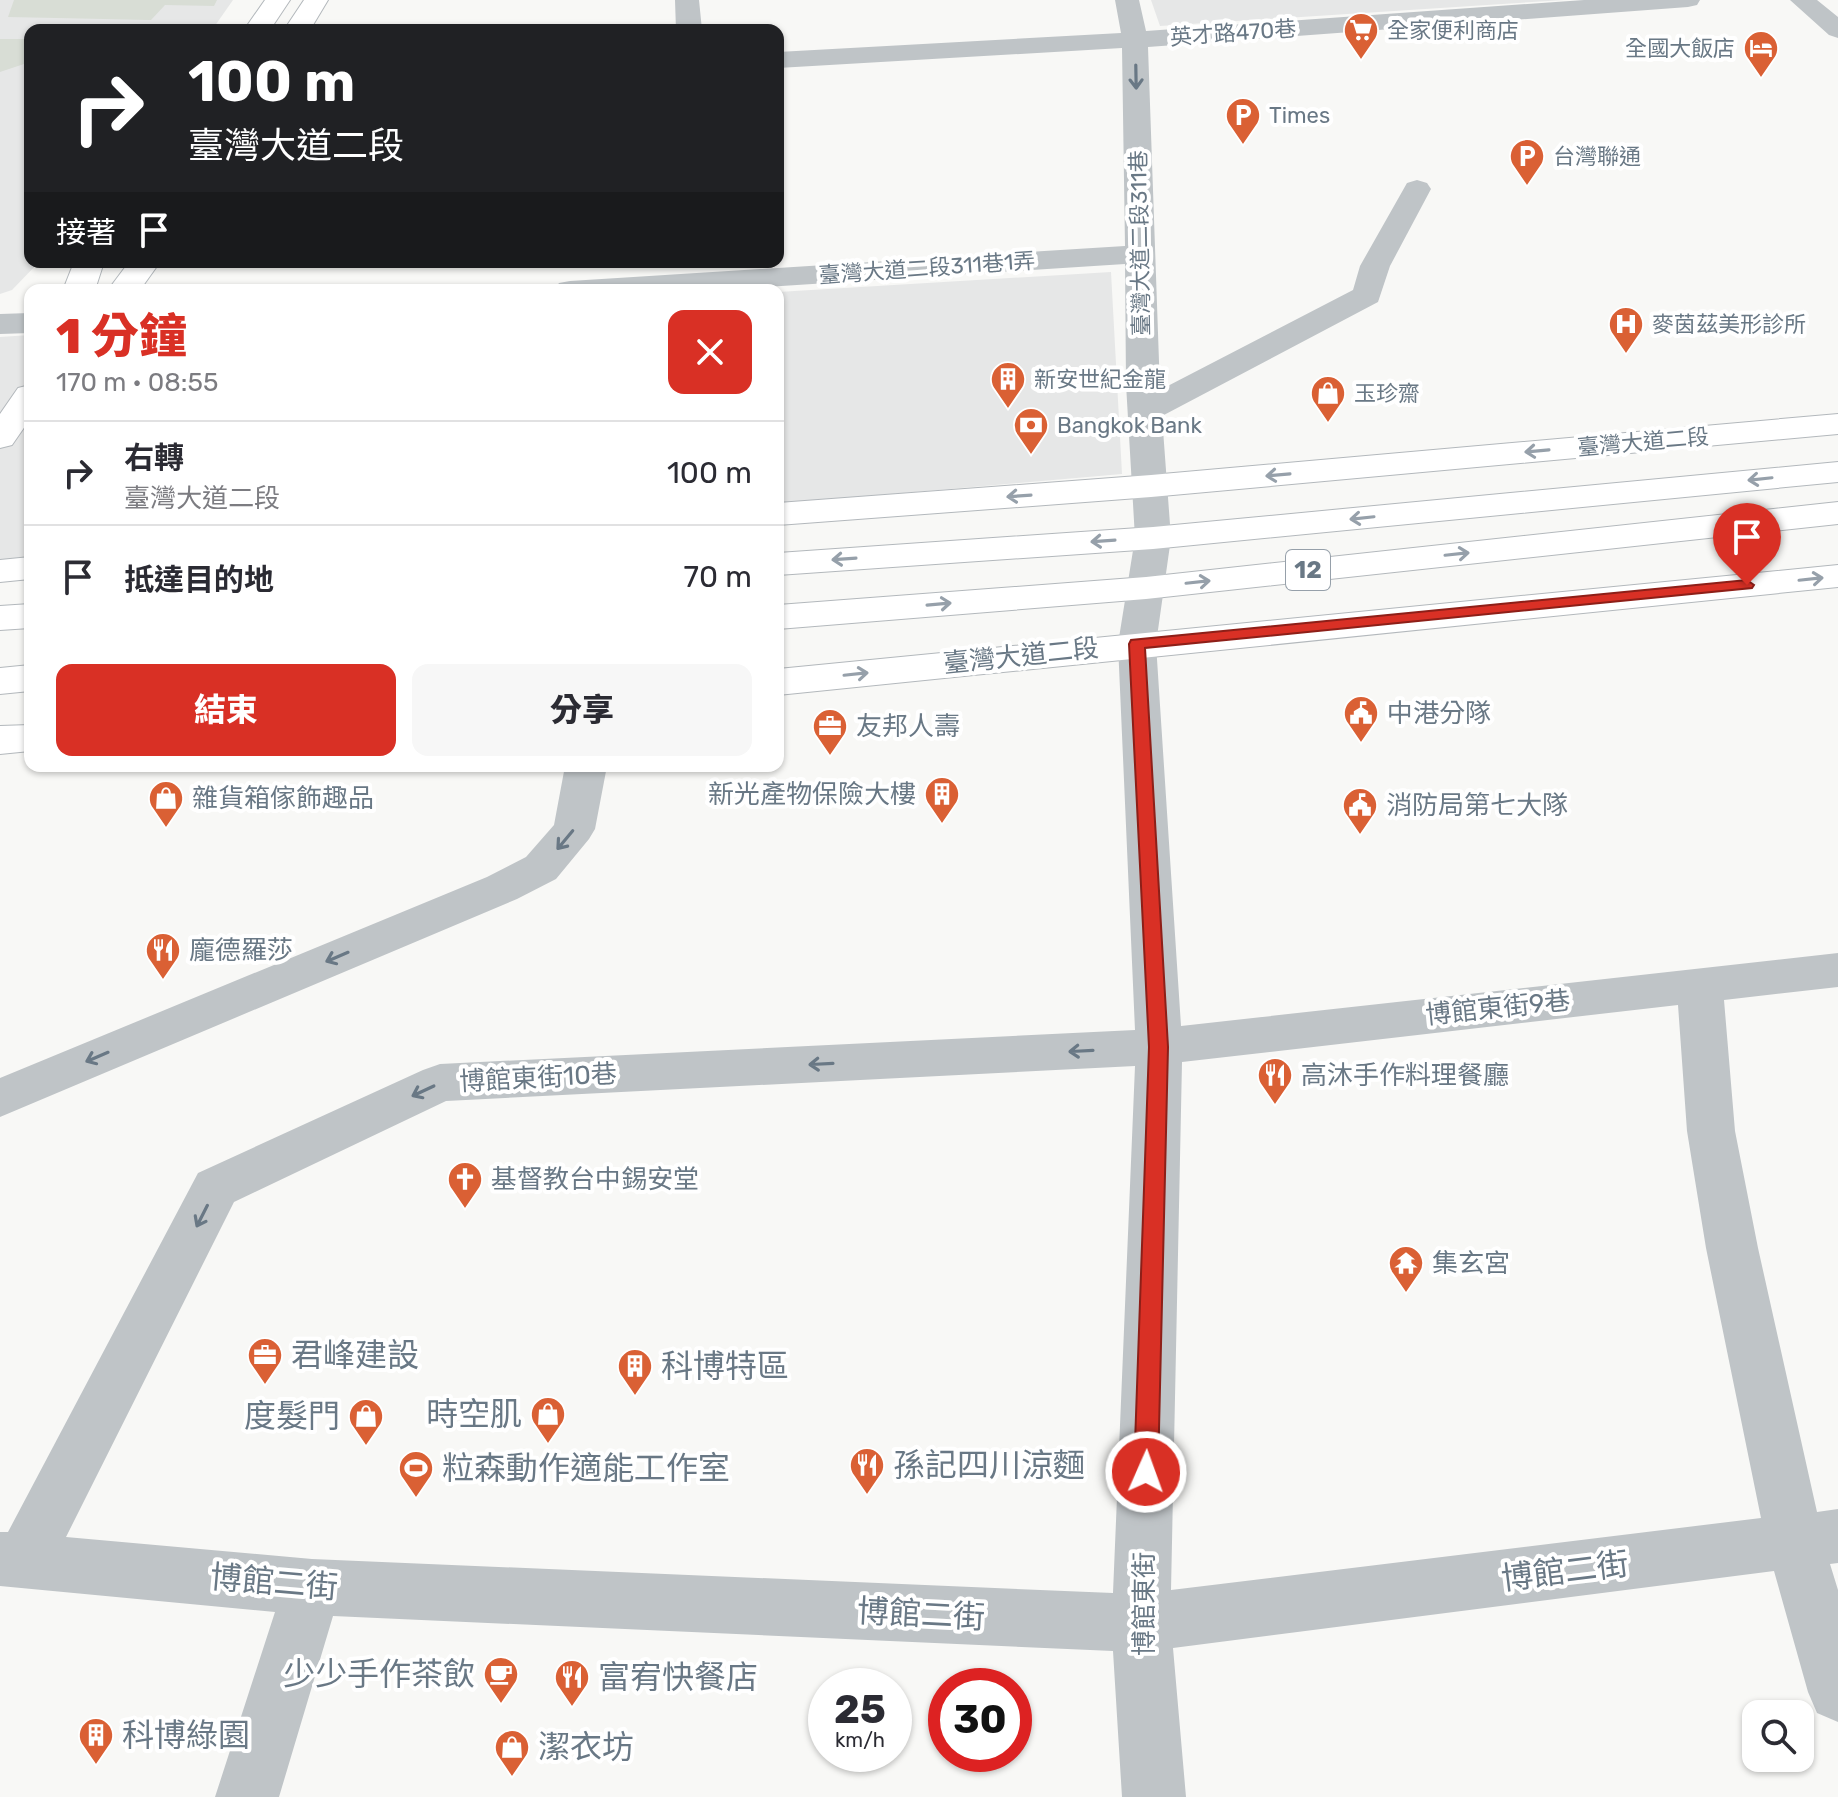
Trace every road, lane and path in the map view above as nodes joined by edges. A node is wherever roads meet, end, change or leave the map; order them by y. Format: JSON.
{"nodes":[{"id":1,"x":278,"y":0,"type":"edge"},
{"id":2,"x":316,"y":0,"type":"edge"},
{"id":3,"x":687,"y":0,"type":"edge"},
{"id":4,"x":1127,"y":0,"type":"edge"},
{"id":5,"x":1688,"y":0,"type":"edge"},
{"id":6,"x":1802,"y":0,"type":"edge"},
{"id":7,"x":261,"y":24,"type":"edge"},
{"id":8,"x":301,"y":24,"type":"edge"},
{"id":9,"x":689,"y":24,"type":"edge"},
{"id":10,"x":1838,"y":30,"type":"edge"},
{"id":11,"x":1135,"y":40,"type":"junction"},
{"id":12,"x":784,"y":60,"type":"edge"},
{"id":13,"x":1417,"y":189,"type":"dead end"},
{"id":14,"x":1141,"y":254,"type":"junction"},
{"id":15,"x":665,"y":284,"type":"edge"},
{"id":16,"x":24,"y":323,"type":"edge"},
{"id":17,"x":0,"y":324,"type":"edge"},
{"id":18,"x":24,"y":404,"type":"edge"},
{"id":19,"x":1146,"y":411,"type":"junction"},
{"id":20,"x":1838,"y":424,"type":"edge"},
{"id":21,"x":0,"y":438,"type":"edge"},
{"id":22,"x":1838,"y":472,"type":"edge"},
{"id":23,"x":1151,"y":486,"type":"junction"},
{"id":24,"x":1838,"y":513,"type":"edge"},
{"id":25,"x":784,"y":514,"type":"edge"},
{"id":26,"x":1153,"y":538,"type":"junction"},
{"id":27,"x":784,"y":564,"type":"edge"},
{"id":28,"x":24,"y":569,"type":"edge"},
{"id":29,"x":0,"y":571,"type":"edge"},
{"id":30,"x":1838,"y":576,"type":"edge"},
{"id":31,"x":1146,"y":588,"type":"junction"},
{"id":32,"x":24,"y":616,"type":"edge"},
{"id":33,"x":784,"y":617,"type":"edge"},
{"id":34,"x":0,"y":618,"type":"edge"},
{"id":35,"x":1137,"y":644,"type":"junction"},
{"id":36,"x":24,"y":679,"type":"edge"},
{"id":37,"x":0,"y":681,"type":"edge"},
{"id":38,"x":784,"y":681,"type":"edge"},
{"id":39,"x":24,"y":738,"type":"edge"},
{"id":40,"x":0,"y":740,"type":"edge"},
{"id":41,"x":585,"y":772,"type":"edge"},
{"id":42,"x":1838,"y":970,"type":"edge"},
{"id":43,"x":1700,"y":985,"type":"junction"},
{"id":44,"x":1159,"y":1047,"type":"junction"},
{"id":45,"x":0,"y":1098,"type":"edge"},
{"id":46,"x":1816,"y":1540,"type":"edge"},
{"id":47,"x":12,"y":1560,"type":"edge"},
{"id":48,"x":312,"y":1587,"type":"junction"},
{"id":49,"x":1141,"y":1623,"type":"junction"},
{"id":50,"x":1838,"y":1692,"type":"edge"},
{"id":51,"x":247,"y":1797,"type":"edge"},
{"id":52,"x":1154,"y":1797,"type":"edge"}],
"edges":[{"from":1,"to":7,"type":"main road"},
{"from":2,"to":8,"type":"main road"},
{"from":3,"to":9,"type":"street"},
{"from":4,"to":11,"type":"street","name":"臺灣大道二段311巷"},
{"from":5,"to":11,"type":"street","name":"英才路470巷"},
{"from":6,"to":10,"type":"street"},
{"from":11,"to":12,"type":"street","name":"英才路470巷"},
{"from":11,"to":14,"type":"street","name":"臺灣大道二段311巷","one_way":true},
{"from":13,"to":19,"type":"street"},
{"from":14,"to":15,"type":"street","name":"臺灣大道二段311巷1弄"},
{"from":14,"to":19,"type":"street","name":"臺灣大道二段311巷"},
{"from":16,"to":17,"type":"street"},
{"from":18,"to":21,"type":"main road"},
{"from":19,"to":23,"type":"street","name":"臺灣大道二段311巷"},
{"from":20,"to":23,"type":"main road","name":"臺灣大道二段","one_way":true},
{"from":22,"to":26,"type":"main road","name":"臺灣大道二段","number":"12","one_way":true},
{"from":23,"to":25,"type":"main road","name":"臺灣大道二段","one_way":true},
{"from":23,"to":26,"type":"street","name":"臺灣大道二段311巷"},
{"from":31,"to":24,"type":"main road","number":"12","one_way":true},
{"from":26,"to":27,"type":"main road","name":"臺灣大道二段","number":"12","one_way":true},
{"from":26,"to":31,"type":"street","name":"臺灣大道二段311巷"},
{"from":28,"to":29,"type":"main road"},
{"from":35,"to":30,"type":"main road","name":"臺灣大道二段","number":"12","one_way":true},
{"from":33,"to":31,"type":"main road","number":"12","one_way":true},
{"from":31,"to":35,"type":"street","name":"博館東街"},
{"from":32,"to":34,"type":"main road"},
{"from":38,"to":35,"type":"main road","name":"臺灣大道二段","number":"12","one_way":true},
{"from":35,"to":44,"type":"street","name":"博館東街"},
{"from":36,"to":37,"type":"main road"},
{"from":39,"to":40,"type":"main road"},
{"from":41,"to":45,"type":"street","one_way":true},
{"from":42,"to":43,"type":"street","name":"博館東街9巷"},
{"from":43,"to":44,"type":"street","name":"博館東街9巷"},
{"from":43,"to":46,"type":"street"},
{"from":44,"to":47,"type":"street","name":"博館東街10巷","one_way":true},
{"from":44,"to":49,"type":"street","name":"博館東街"},
{"from":46,"to":49,"type":"street","name":"博館二街"},
{"from":46,"to":50,"type":"street"},
{"from":47,"to":48,"type":"street","name":"博館二街"},
{"from":48,"to":49,"type":"street","name":"博館二街"},
{"from":48,"to":51,"type":"street"},
{"from":49,"to":52,"type":"street","name":"博館東街"}]}
